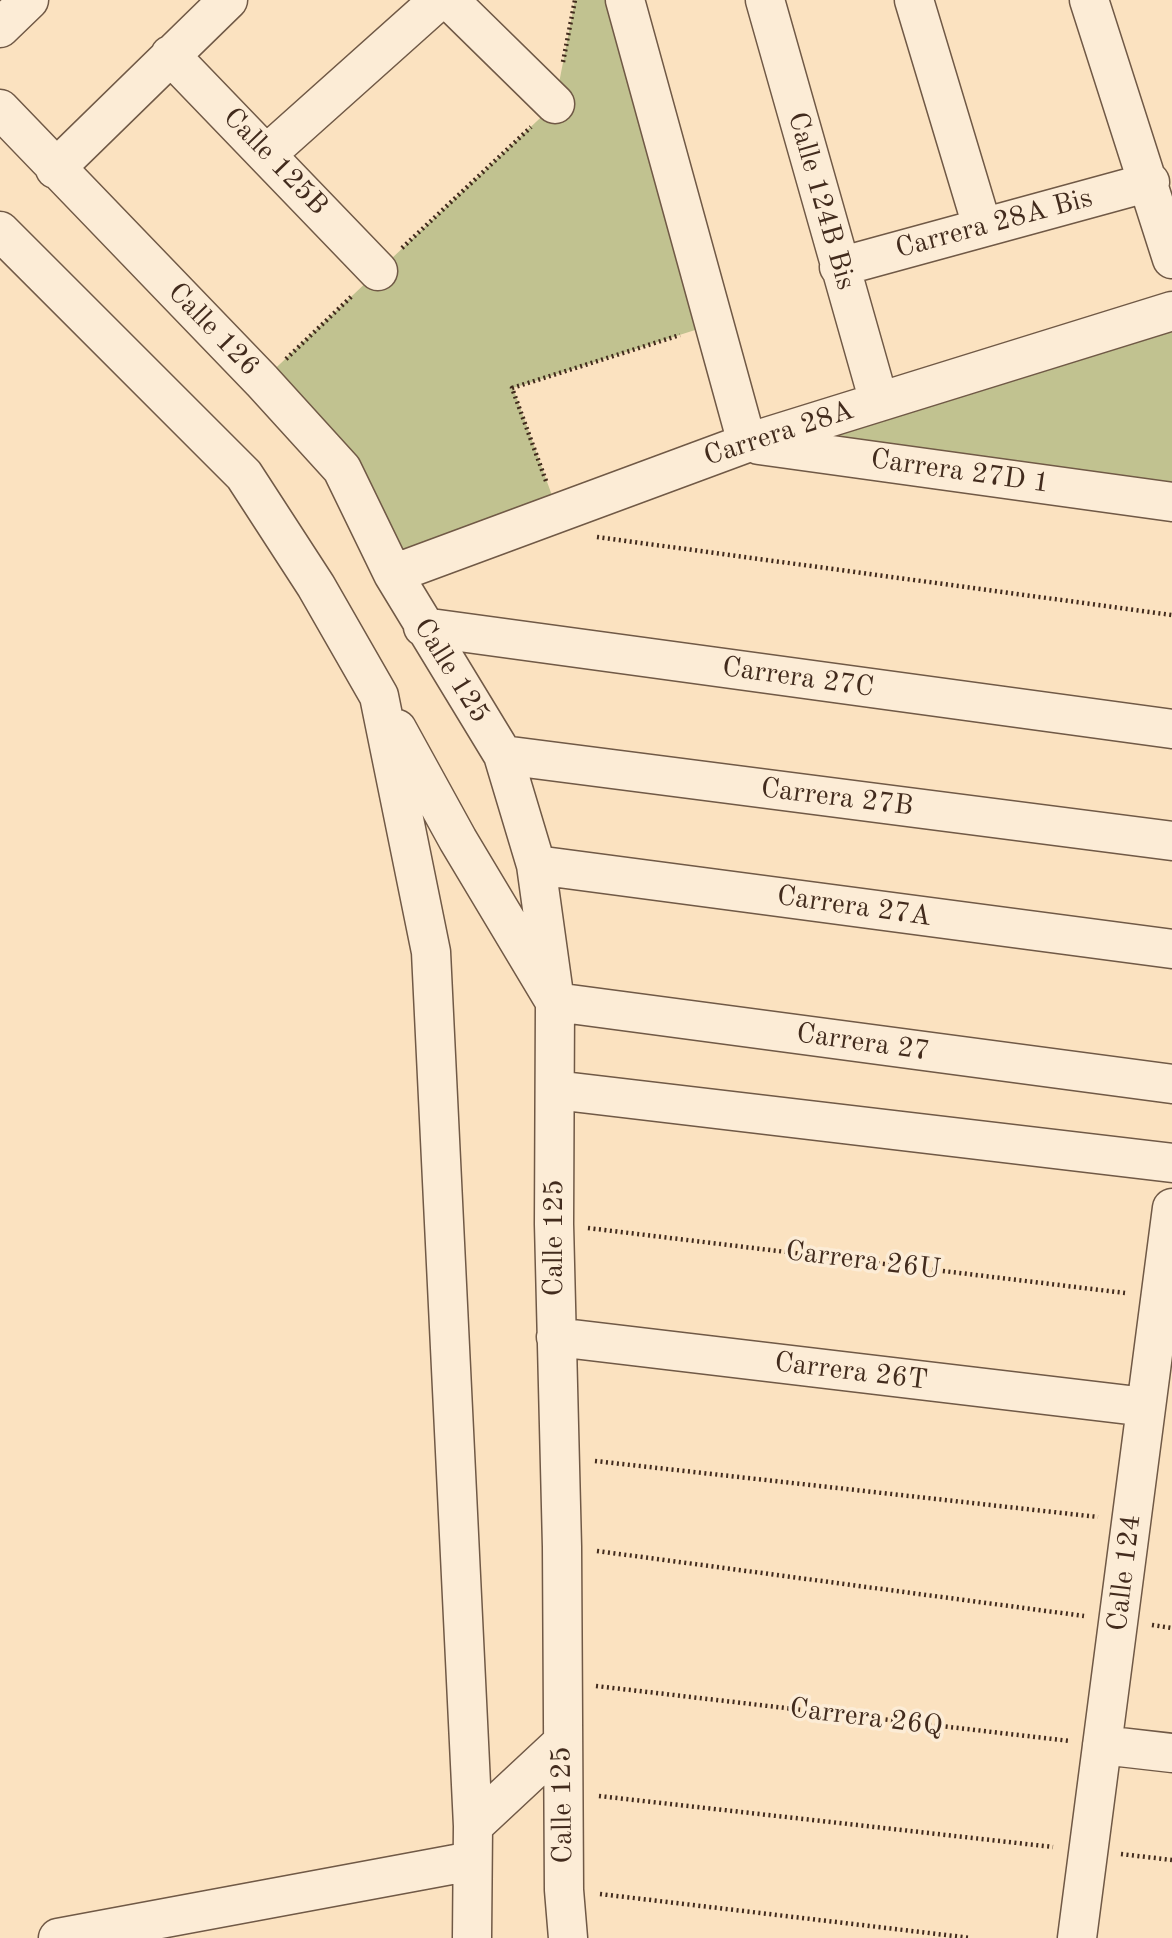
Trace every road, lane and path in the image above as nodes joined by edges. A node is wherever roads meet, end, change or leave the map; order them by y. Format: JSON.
{"nodes":[{"id":1,"x":29,"y":0,"type":"edge"},
{"id":2,"x":228,"y":0,"type":"edge"},
{"id":3,"x":439,"y":0,"type":"edge"},
{"id":4,"x":449,"y":0,"type":"edge"},
{"id":5,"x":575,"y":0,"type":"edge"},
{"id":6,"x":625,"y":0,"type":"edge"},
{"id":7,"x":765,"y":0,"type":"edge"},
{"id":8,"x":914,"y":0,"type":"edge"},
{"id":9,"x":1089,"y":0,"type":"edge"},
{"id":10,"x":0,"y":28,"type":"edge"},
{"id":11,"x":170,"y":55,"type":"junction"},
{"id":12,"x":555,"y":104,"type":"junction"},
{"id":13,"x":0,"y":109,"type":"edge"},
{"id":14,"x":268,"y":153,"type":"junction"},
{"id":15,"x":55,"y":169,"type":"junction"},
{"id":16,"x":1150,"y":181,"type":"junction"},
{"id":17,"x":982,"y":226,"type":"junction"},
{"id":18,"x":0,"y":231,"type":"edge"},
{"id":19,"x":1172,"y":259,"type":"edge"},
{"id":20,"x":839,"y":267,"type":"junction"},
{"id":21,"x":378,"y":271,"type":"junction"},
{"id":22,"x":1172,"y":311,"type":"edge"},
{"id":23,"x":715,"y":324,"type":"junction"},
{"id":24,"x":262,"y":381,"type":"junction"},
{"id":25,"x":879,"y":402,"type":"junction"},
{"id":26,"x":747,"y":443,"type":"junction"},
{"id":27,"x":1172,"y":502,"type":"edge"},
{"id":28,"x":558,"y":512,"type":"junction"},
{"id":29,"x":588,"y":535,"type":"dead end"},
{"id":30,"x":393,"y":575,"type":"junction"},
{"id":31,"x":1172,"y":615,"type":"edge"},
{"id":32,"x":423,"y":627,"type":"junction"},
{"id":33,"x":379,"y":696,"type":"junction"},
{"id":34,"x":1172,"y":729,"type":"edge"},
{"id":35,"x":503,"y":755,"type":"junction"},
{"id":36,"x":1172,"y":841,"type":"edge"},
{"id":37,"x":536,"y":865,"type":"junction"},
{"id":38,"x":1172,"y":949,"type":"edge"},
{"id":39,"x":555,"y":1002,"type":"junction"},
{"id":40,"x":1172,"y":1084,"type":"edge"},
{"id":41,"x":555,"y":1090,"type":"junction"},
{"id":42,"x":1172,"y":1163,"type":"edge"},
{"id":43,"x":1172,"y":1208,"type":"edge"},
{"id":44,"x":554,"y":1224,"type":"junction"},
{"id":45,"x":1166,"y":1298,"type":"edge"},
{"id":46,"x":556,"y":1337,"type":"junction"},
{"id":47,"x":1146,"y":1407,"type":"junction"},
{"id":48,"x":558,"y":1457,"type":"junction"},
{"id":49,"x":1131,"y":1521,"type":"junction"},
{"id":50,"x":562,"y":1547,"type":"junction"},
{"id":51,"x":1119,"y":1620,"type":"junction"},
{"id":52,"x":561,"y":1682,"type":"junction"},
{"id":53,"x":562,"y":1743,"type":"junction"},
{"id":54,"x":1102,"y":1745,"type":"junction"},
{"id":55,"x":1172,"y":1753,"type":"edge"},
{"id":56,"x":562,"y":1792,"type":"junction"},
{"id":57,"x":473,"y":1843,"type":"junction"},
{"id":58,"x":1089,"y":1851,"type":"junction"},
{"id":59,"x":1172,"y":1860,"type":"edge"},
{"id":60,"x":564,"y":1890,"type":"junction"},
{"id":61,"x":58,"y":1938,"type":"edge"},
{"id":62,"x":472,"y":1938,"type":"edge"},
{"id":63,"x":568,"y":1938,"type":"edge"},
{"id":64,"x":971,"y":1938,"type":"edge"},
{"id":65,"x":1077,"y":1938,"type":"edge"}],
"edges":[{"from":1,"to":10,"type":"street"},
{"from":2,"to":11,"type":"street"},
{"from":3,"to":14,"type":"street"},
{"from":4,"to":12,"type":"street"},
{"from":5,"to":12,"type":"path"},
{"from":6,"to":23,"type":"street"},
{"from":7,"to":20,"type":"street","name":"Calle 124B Bis"},
{"from":8,"to":17,"type":"street"},
{"from":9,"to":16,"type":"street"},
{"from":11,"to":14,"type":"street","name":"Calle 125B"},
{"from":11,"to":15,"type":"street"},
{"from":12,"to":21,"type":"path"},
{"from":13,"to":15,"type":"street","name":"Calle 126"},
{"from":14,"to":21,"type":"street","name":"Calle 125B"},
{"from":15,"to":24,"type":"street","name":"Calle 126"},
{"from":16,"to":17,"type":"street","name":"Carrera 28A Bis"},
{"from":16,"to":19,"type":"street"},
{"from":17,"to":20,"type":"street","name":"Carrera 28A Bis"},
{"from":18,"to":33,"type":"street"},
{"from":20,"to":25,"type":"street","name":"Calle 124B Bis"},
{"from":21,"to":24,"type":"path"},
{"from":22,"to":25,"type":"street","name":"Carrera 28A"},
{"from":23,"to":26,"type":"street"},
{"from":23,"to":28,"type":"path"},
{"from":24,"to":30,"type":"street","name":"Calle 126"},
{"from":25,"to":26,"type":"street","name":"Carrera 28A"},
{"from":26,"to":27,"type":"street","name":"Carrera 27D 1"},
{"from":26,"to":28,"type":"street","name":"Carrera 28A"},
{"from":28,"to":30,"type":"street","name":"Carrera 28A"},
{"from":29,"to":31,"type":"path"},
{"from":30,"to":32,"type":"street","name":"Calle 125"},
{"from":32,"to":34,"type":"street","name":"Carrera 27C"},
{"from":32,"to":35,"type":"street","name":"Calle 125"},
{"from":33,"to":39,"type":"street"},
{"from":33,"to":57,"type":"street"},
{"from":35,"to":36,"type":"street","name":"Carrera 27B"},
{"from":35,"to":37,"type":"street","name":"Calle 125"},
{"from":37,"to":38,"type":"street","name":"Carrera 27A"},
{"from":37,"to":39,"type":"street","name":"Calle 125"},
{"from":39,"to":40,"type":"street","name":"Carrera 27"},
{"from":39,"to":41,"type":"street","name":"Calle 125"},
{"from":41,"to":42,"type":"street"},
{"from":41,"to":44,"type":"street","name":"Calle 125"},
{"from":43,"to":45,"type":"street","name":"Calle 124"},
{"from":44,"to":45,"type":"path","name":"Carrera 26U"},
{"from":44,"to":46,"type":"street","name":"Calle 125"},
{"from":45,"to":47,"type":"street","name":"Calle 124"},
{"from":46,"to":47,"type":"street","name":"Carrera 26T"},
{"from":46,"to":48,"type":"street","name":"Calle 125"},
{"from":47,"to":49,"type":"street","name":"Calle 124"},
{"from":48,"to":49,"type":"path"},
{"from":48,"to":50,"type":"street","name":"Calle 125"},
{"from":49,"to":51,"type":"street","name":"Calle 124"},
{"from":50,"to":51,"type":"path"},
{"from":50,"to":52,"type":"street","name":"Calle 125"},
{"from":51,"to":54,"type":"street","name":"Calle 124"},
{"from":52,"to":53,"type":"street","name":"Calle 125"},
{"from":52,"to":54,"type":"path","name":"Carrera 26Q"},
{"from":53,"to":56,"type":"street","name":"Calle 125"},
{"from":53,"to":57,"type":"street"},
{"from":54,"to":55,"type":"street"},
{"from":54,"to":58,"type":"street","name":"Calle 124"},
{"from":56,"to":58,"type":"path"},
{"from":56,"to":60,"type":"street","name":"Calle 125"},
{"from":57,"to":61,"type":"street"},
{"from":57,"to":62,"type":"street"},
{"from":58,"to":59,"type":"path"},
{"from":58,"to":65,"type":"street","name":"Calle 124"},
{"from":60,"to":63,"type":"street","name":"Calle 125"},
{"from":60,"to":64,"type":"path"}]}
